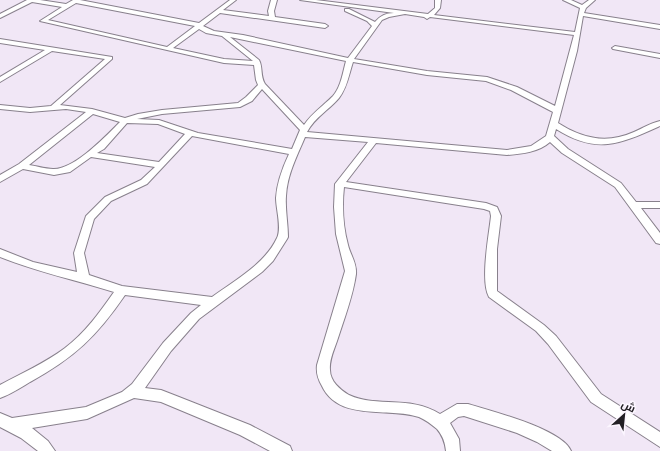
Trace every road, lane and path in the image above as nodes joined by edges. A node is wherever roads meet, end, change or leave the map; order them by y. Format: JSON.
{"nodes":[{"id":1,"x":31,"y":0,"type":"edge"},
{"id":2,"x":76,"y":0,"type":"edge"},
{"id":3,"x":233,"y":0,"type":"edge"},
{"id":4,"x":274,"y":0,"type":"edge"},
{"id":5,"x":303,"y":0,"type":"edge"},
{"id":6,"x":438,"y":0,"type":"edge"},
{"id":7,"x":566,"y":0,"type":"edge"},
{"id":8,"x":592,"y":0,"type":"edge"},
{"id":9,"x":330,"y":4,"type":"junction"},
{"id":10,"x":66,"y":6,"type":"junction"},
{"id":11,"x":582,"y":10,"type":"junction"},
{"id":12,"x":219,"y":11,"type":"junction"},
{"id":13,"x":1,"y":14,"type":"edge"},
{"id":14,"x":402,"y":14,"type":"junction"},
{"id":15,"x":427,"y":17,"type":"junction"},
{"id":16,"x":272,"y":18,"type":"junction"},
{"id":17,"x":200,"y":25,"type":"junction"},
{"id":18,"x":375,"y":25,"type":"junction"},
{"id":19,"x":325,"y":26,"type":"dead end"},
{"id":20,"x":660,"y":27,"type":"edge"},
{"id":21,"x":221,"y":33,"type":"junction"},
{"id":22,"x":577,"y":34,"type":"junction"},
{"id":23,"x":0,"y":41,"type":"edge"},
{"id":24,"x":615,"y":48,"type":"dead end"},
{"id":25,"x":51,"y":49,"type":"junction"},
{"id":26,"x":168,"y":49,"type":"junction"},
{"id":27,"x":660,"y":56,"type":"edge"},
{"id":28,"x":350,"y":60,"type":"junction"},
{"id":29,"x":258,"y":63,"type":"junction"},
{"id":30,"x":0,"y":80,"type":"edge"},
{"id":31,"x":262,"y":85,"type":"junction"},
{"id":32,"x":55,"y":106,"type":"junction"},
{"id":33,"x":0,"y":107,"type":"edge"},
{"id":34,"x":556,"y":110,"type":"junction"},
{"id":35,"x":92,"y":111,"type":"junction"},
{"id":36,"x":125,"y":121,"type":"junction"},
{"id":37,"x":660,"y":123,"type":"edge"},
{"id":38,"x":553,"y":124,"type":"junction"},
{"id":39,"x":303,"y":132,"type":"junction"},
{"id":40,"x":190,"y":134,"type":"junction"},
{"id":41,"x":550,"y":137,"type":"junction"},
{"id":42,"x":374,"y":140,"type":"junction"},
{"id":43,"x":295,"y":152,"type":"junction"},
{"id":44,"x":92,"y":155,"type":"junction"},
{"id":45,"x":160,"y":165,"type":"junction"},
{"id":46,"x":22,"y":166,"type":"junction"},
{"id":47,"x":0,"y":179,"type":"edge"},
{"id":48,"x":340,"y":184,"type":"junction"},
{"id":49,"x":633,"y":204,"type":"junction"},
{"id":50,"x":660,"y":205,"type":"edge"},
{"id":51,"x":660,"y":240,"type":"edge"},
{"id":52,"x":0,"y":253,"type":"edge"},
{"id":53,"x":84,"y":278,"type":"junction"},
{"id":54,"x":122,"y":290,"type":"junction"},
{"id":55,"x":212,"y":302,"type":"junction"},
{"id":56,"x":0,"y":392,"type":"edge"},
{"id":57,"x":132,"y":392,"type":"junction"},
{"id":58,"x":6,"y":422,"type":"edge"},
{"id":59,"x":441,"y":422,"type":"junction"},
{"id":60,"x":660,"y":440,"type":"edge"},
{"id":61,"x":48,"y":451,"type":"edge"},
{"id":62,"x":286,"y":451,"type":"edge"},
{"id":63,"x":453,"y":451,"type":"edge"},
{"id":64,"x":564,"y":451,"type":"edge"}],
"edges":[{"from":1,"to":10,"type":"street"},
{"from":1,"to":13,"type":"street"},
{"from":2,"to":10,"type":"street"},
{"from":2,"to":17,"type":"street"},
{"from":3,"to":12,"type":"street"},
{"from":4,"to":16,"type":"street"},
{"from":5,"to":9,"type":"street"},
{"from":6,"to":15,"type":"street"},
{"from":7,"to":11,"type":"street"},
{"from":8,"to":11,"type":"street"},
{"from":9,"to":14,"type":"street"},
{"from":9,"to":18,"type":"street"},
{"from":10,"to":26,"type":"street"},
{"from":11,"to":20,"type":"street"},
{"from":11,"to":22,"type":"street"},
{"from":12,"to":16,"type":"street"},
{"from":12,"to":17,"type":"street"},
{"from":14,"to":15,"type":"street"},
{"from":14,"to":18,"type":"street"},
{"from":15,"to":22,"type":"street"},
{"from":16,"to":19,"type":"street"},
{"from":17,"to":21,"type":"street"},
{"from":17,"to":26,"type":"street"},
{"from":18,"to":28,"type":"street"},
{"from":21,"to":28,"type":"street"},
{"from":21,"to":29,"type":"street"},
{"from":22,"to":34,"type":"street"},
{"from":23,"to":25,"type":"street"},
{"from":24,"to":27,"type":"street"},
{"from":25,"to":30,"type":"street"},
{"from":25,"to":32,"type":"street"},
{"from":26,"to":29,"type":"street"},
{"from":28,"to":34,"type":"street"},
{"from":28,"to":39,"type":"street"},
{"from":29,"to":31,"type":"street"},
{"from":31,"to":36,"type":"street"},
{"from":31,"to":39,"type":"street"},
{"from":32,"to":33,"type":"street"},
{"from":32,"to":35,"type":"street"},
{"from":34,"to":38,"type":"street"},
{"from":35,"to":36,"type":"street"},
{"from":35,"to":46,"type":"street"},
{"from":36,"to":40,"type":"street"},
{"from":36,"to":44,"type":"street"},
{"from":37,"to":38,"type":"street"},
{"from":38,"to":41,"type":"street"},
{"from":39,"to":42,"type":"street"},
{"from":39,"to":43,"type":"street"},
{"from":40,"to":43,"type":"street"},
{"from":40,"to":45,"type":"street"},
{"from":41,"to":42,"type":"street"},
{"from":41,"to":49,"type":"street"},
{"from":42,"to":48,"type":"street"},
{"from":43,"to":55,"type":"street"},
{"from":44,"to":45,"type":"street"},
{"from":44,"to":46,"type":"street"},
{"from":45,"to":53,"type":"street"},
{"from":46,"to":47,"type":"street"},
{"from":48,"to":59,"type":"street"},
{"from":48,"to":60,"type":"street"},
{"from":49,"to":50,"type":"street"},
{"from":49,"to":51,"type":"street"},
{"from":52,"to":53,"type":"street"},
{"from":53,"to":54,"type":"street"},
{"from":54,"to":55,"type":"street"},
{"from":54,"to":56,"type":"street"},
{"from":55,"to":57,"type":"street"},
{"from":57,"to":58,"type":"street"},
{"from":57,"to":62,"type":"street"},
{"from":58,"to":61,"type":"street"},
{"from":59,"to":63,"type":"street"},
{"from":59,"to":64,"type":"street"}]}
